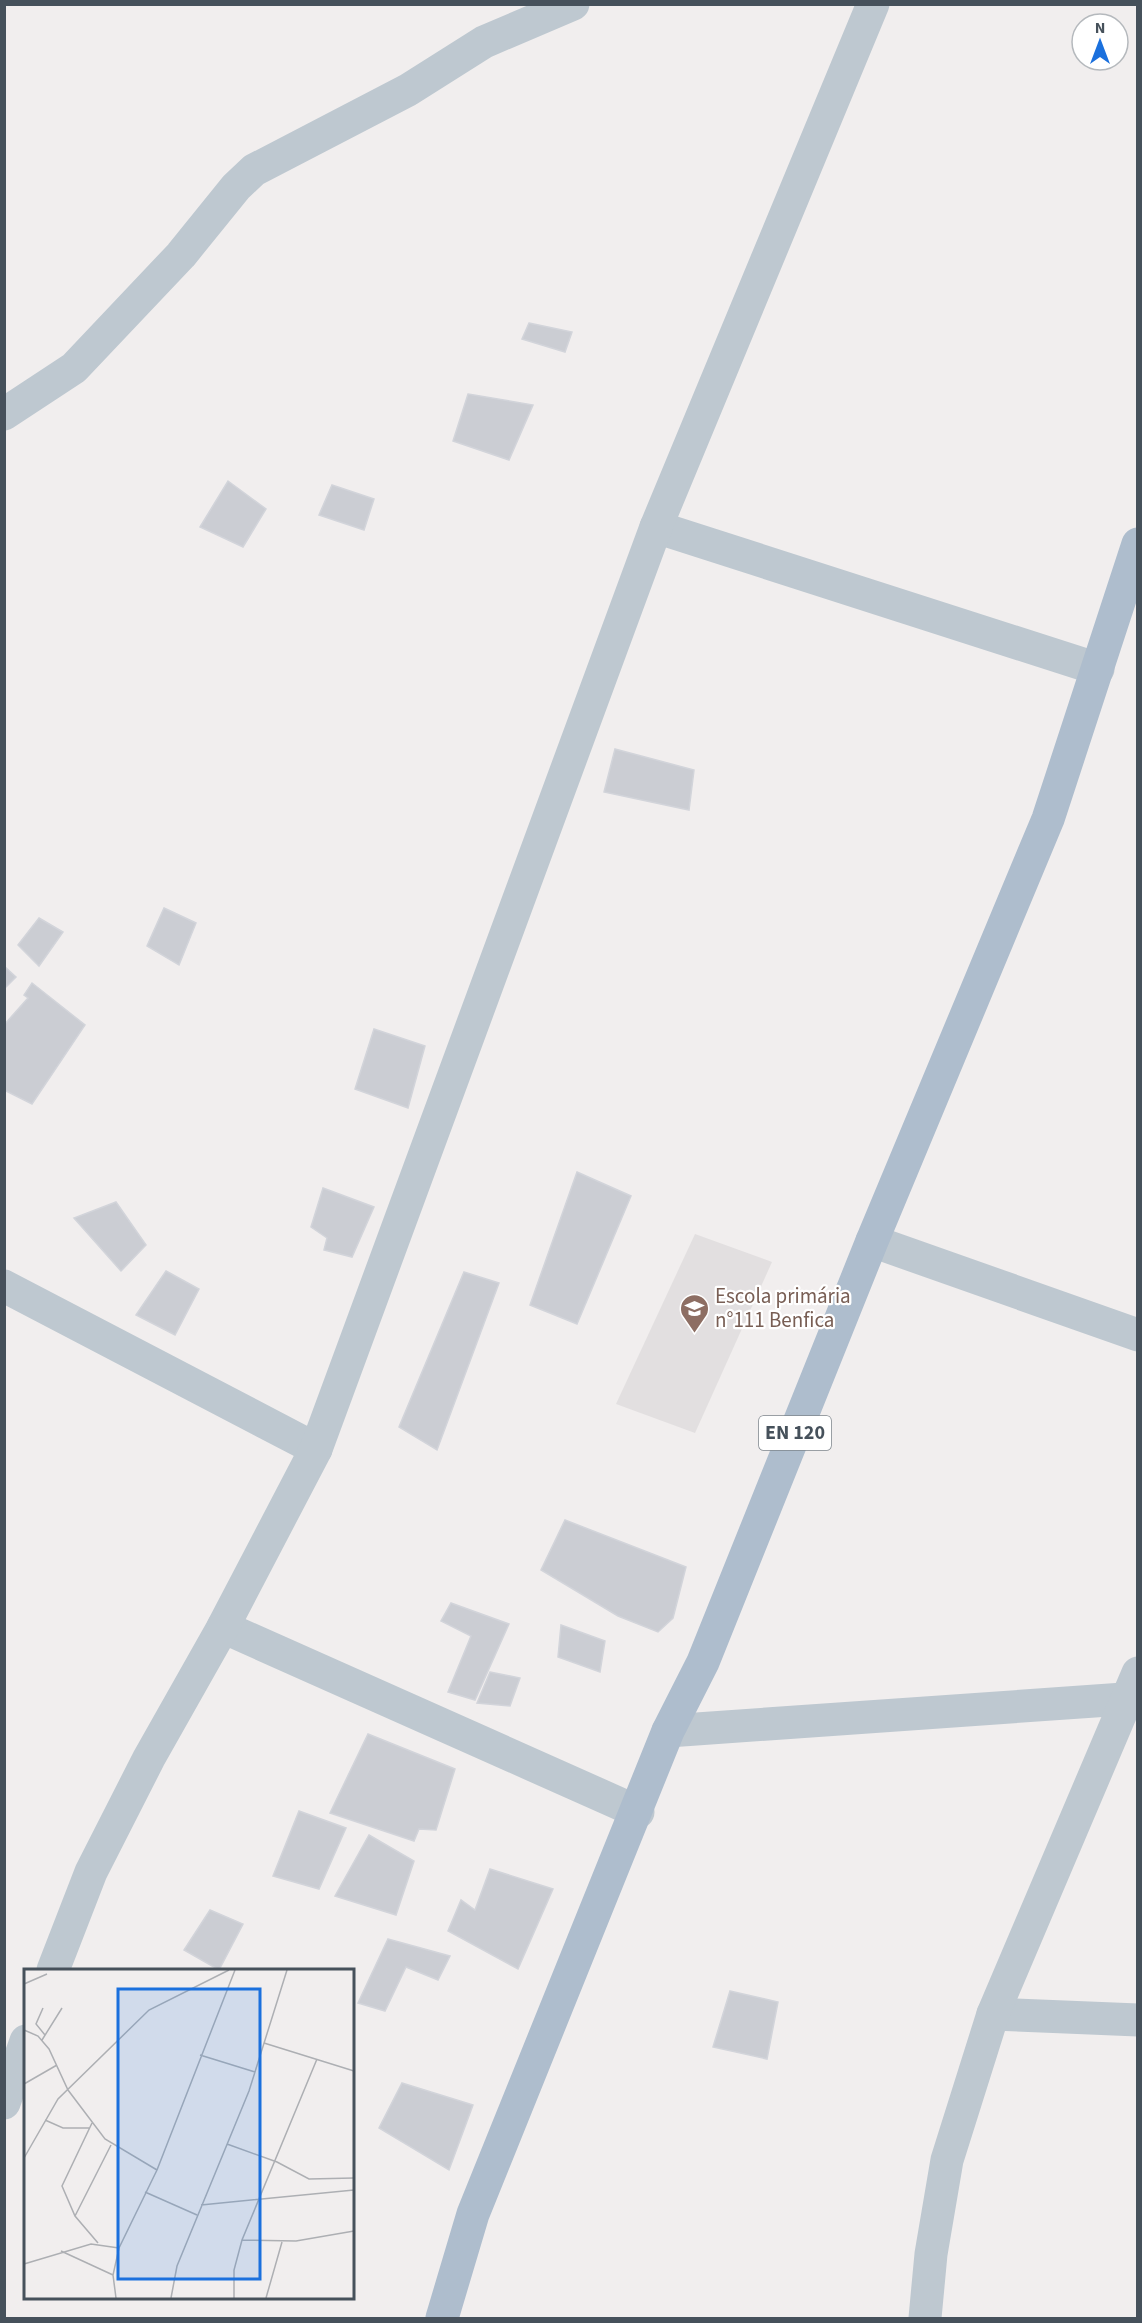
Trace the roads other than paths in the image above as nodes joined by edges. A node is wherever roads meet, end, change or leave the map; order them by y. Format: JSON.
{"nodes":[{"id":1,"x":573,"y":4,"type":"edge"},
{"id":2,"x":873,"y":4,"type":"edge"},
{"id":3,"x":4,"y":414,"type":"edge"},
{"id":4,"x":656,"y":527,"type":"junction"},
{"id":5,"x":1137,"y":544,"type":"edge"},
{"id":6,"x":1098,"y":669,"type":"junction"},
{"id":7,"x":872,"y":1241,"type":"junction"},
{"id":8,"x":4,"y":1286,"type":"edge"},
{"id":9,"x":1137,"y":1335,"type":"edge"},
{"id":10,"x":316,"y":1449,"type":"junction"},
{"id":11,"x":223,"y":1627,"type":"junction"},
{"id":12,"x":1133,"y":1690,"type":"edge"},
{"id":13,"x":668,"y":1731,"type":"junction"},
{"id":14,"x":638,"y":1812,"type":"junction"},
{"id":15,"x":54,"y":1969,"type":"edge"},
{"id":16,"x":993,"y":2014,"type":"junction"},
{"id":17,"x":1137,"y":2020,"type":"edge"},
{"id":18,"x":24,"y":2046,"type":"edge"},
{"id":19,"x":7,"y":2082,"type":"edge"},
{"id":20,"x":442,"y":2319,"type":"edge"},
{"id":21,"x":925,"y":2319,"type":"edge"}],
"edges":[{"from":1,"to":3,"type":"street"},
{"from":2,"to":4,"type":"street"},
{"from":4,"to":6,"type":"street"},
{"from":4,"to":10,"type":"street"},
{"from":5,"to":6,"type":"main road","number":"EN 120"},
{"from":6,"to":7,"type":"main road","number":"EN 120"},
{"from":7,"to":9,"type":"street"},
{"from":7,"to":13,"type":"main road","number":"EN 120"},
{"from":8,"to":10,"type":"street"},
{"from":10,"to":11,"type":"street"},
{"from":11,"to":14,"type":"street"},
{"from":11,"to":15,"type":"street"},
{"from":12,"to":13,"type":"street"},
{"from":12,"to":16,"type":"street"},
{"from":13,"to":14,"type":"main road","number":"EN 120"},
{"from":14,"to":20,"type":"main road","number":"EN 120"},
{"from":16,"to":17,"type":"street"},
{"from":16,"to":21,"type":"street"},
{"from":18,"to":19,"type":"street"}]}
